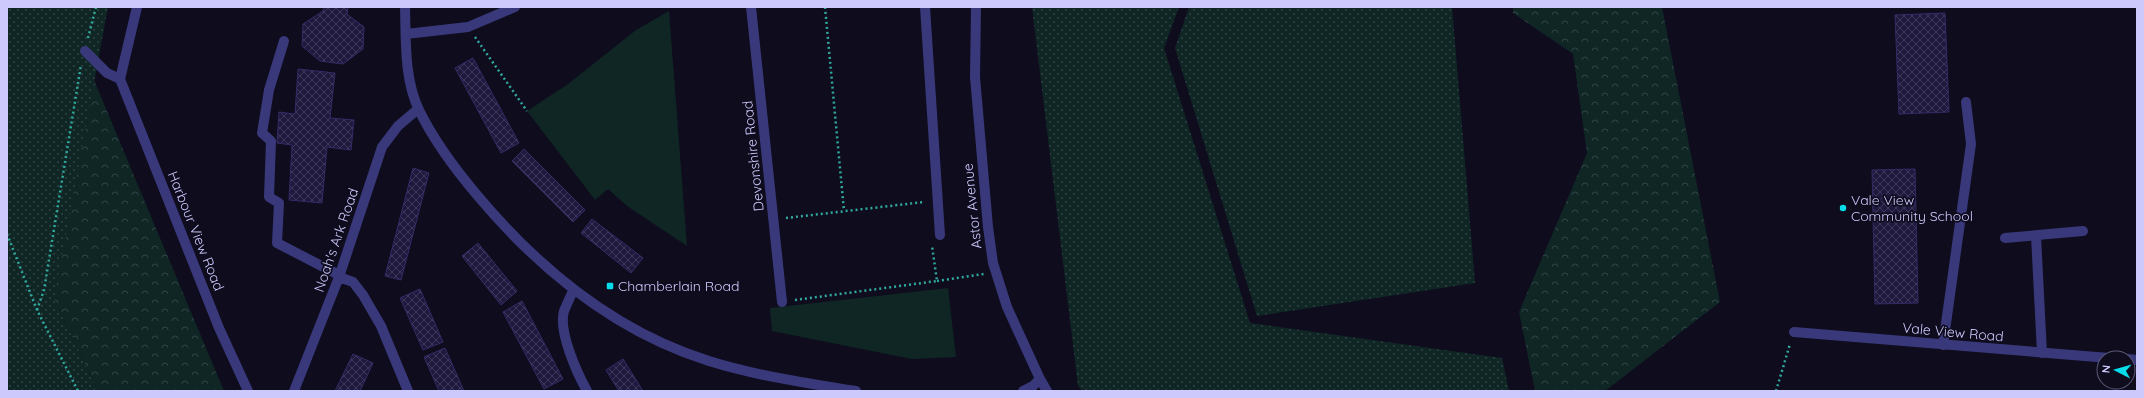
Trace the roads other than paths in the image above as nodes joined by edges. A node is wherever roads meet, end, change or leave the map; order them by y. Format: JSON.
{"nodes":[{"id":1,"x":137,"y":7,"type":"edge"},
{"id":2,"x":405,"y":7,"type":"edge"},
{"id":3,"x":515,"y":7,"type":"edge"},
{"id":4,"x":751,"y":7,"type":"edge"},
{"id":5,"x":924,"y":7,"type":"edge"},
{"id":6,"x":976,"y":7,"type":"edge"},
{"id":7,"x":406,"y":34,"type":"junction"},
{"id":8,"x":284,"y":41,"type":"dead end"},
{"id":9,"x":84,"y":51,"type":"road end"},
{"id":10,"x":120,"y":79,"type":"junction"},
{"id":11,"x":1966,"y":102,"type":"dead end"},
{"id":12,"x":418,"y":109,"type":"junction"},
{"id":13,"x":2083,"y":231,"type":"dead end"},
{"id":14,"x":940,"y":235,"type":"road end"},
{"id":15,"x":2036,"y":236,"type":"junction"},
{"id":16,"x":2005,"y":238,"type":"dead end"},
{"id":17,"x":339,"y":276,"type":"junction"},
{"id":18,"x":573,"y":291,"type":"junction"},
{"id":19,"x":782,"y":302,"type":"road end"},
{"id":20,"x":1794,"y":332,"type":"road end"},
{"id":21,"x":1943,"y":345,"type":"junction"},
{"id":22,"x":2042,"y":353,"type":"junction"},
{"id":23,"x":2096,"y":357,"type":"edge"},
{"id":24,"x":1040,"y":379,"type":"junction"},
{"id":25,"x":248,"y":391,"type":"edge"},
{"id":26,"x":294,"y":391,"type":"edge"},
{"id":27,"x":408,"y":391,"type":"edge"},
{"id":28,"x":586,"y":391,"type":"edge"},
{"id":29,"x":856,"y":391,"type":"edge"},
{"id":30,"x":1023,"y":391,"type":"edge"},
{"id":31,"x":1047,"y":391,"type":"edge"}],
"edges":[{"from":1,"to":10,"type":"street"},
{"from":2,"to":7,"type":"street"},
{"from":3,"to":7,"type":"street"},
{"from":4,"to":19,"type":"street","name":"Devonshire Road"},
{"from":5,"to":14,"type":"street"},
{"from":6,"to":24,"type":"street","name":"Astor Avenue"},
{"from":7,"to":12,"type":"street"},
{"from":8,"to":17,"type":"street"},
{"from":9,"to":10,"type":"street"},
{"from":10,"to":25,"type":"street","name":"Harbour View Road"},
{"from":11,"to":21,"type":"street"},
{"from":12,"to":17,"type":"street","name":"Noah's Ark Road"},
{"from":12,"to":18,"type":"street"},
{"from":13,"to":15,"type":"street"},
{"from":15,"to":16,"type":"street"},
{"from":15,"to":22,"type":"street"},
{"from":17,"to":26,"type":"street","name":"Noah's Ark Road"},
{"from":17,"to":27,"type":"street"},
{"from":18,"to":28,"type":"street"},
{"from":18,"to":29,"type":"street"},
{"from":20,"to":21,"type":"street","name":"Vale View Road"},
{"from":21,"to":22,"type":"street","name":"Vale View Road"},
{"from":22,"to":23,"type":"street","name":"Vale View Road"},
{"from":24,"to":30,"type":"street"},
{"from":24,"to":31,"type":"street","name":"Astor Avenue"}]}
